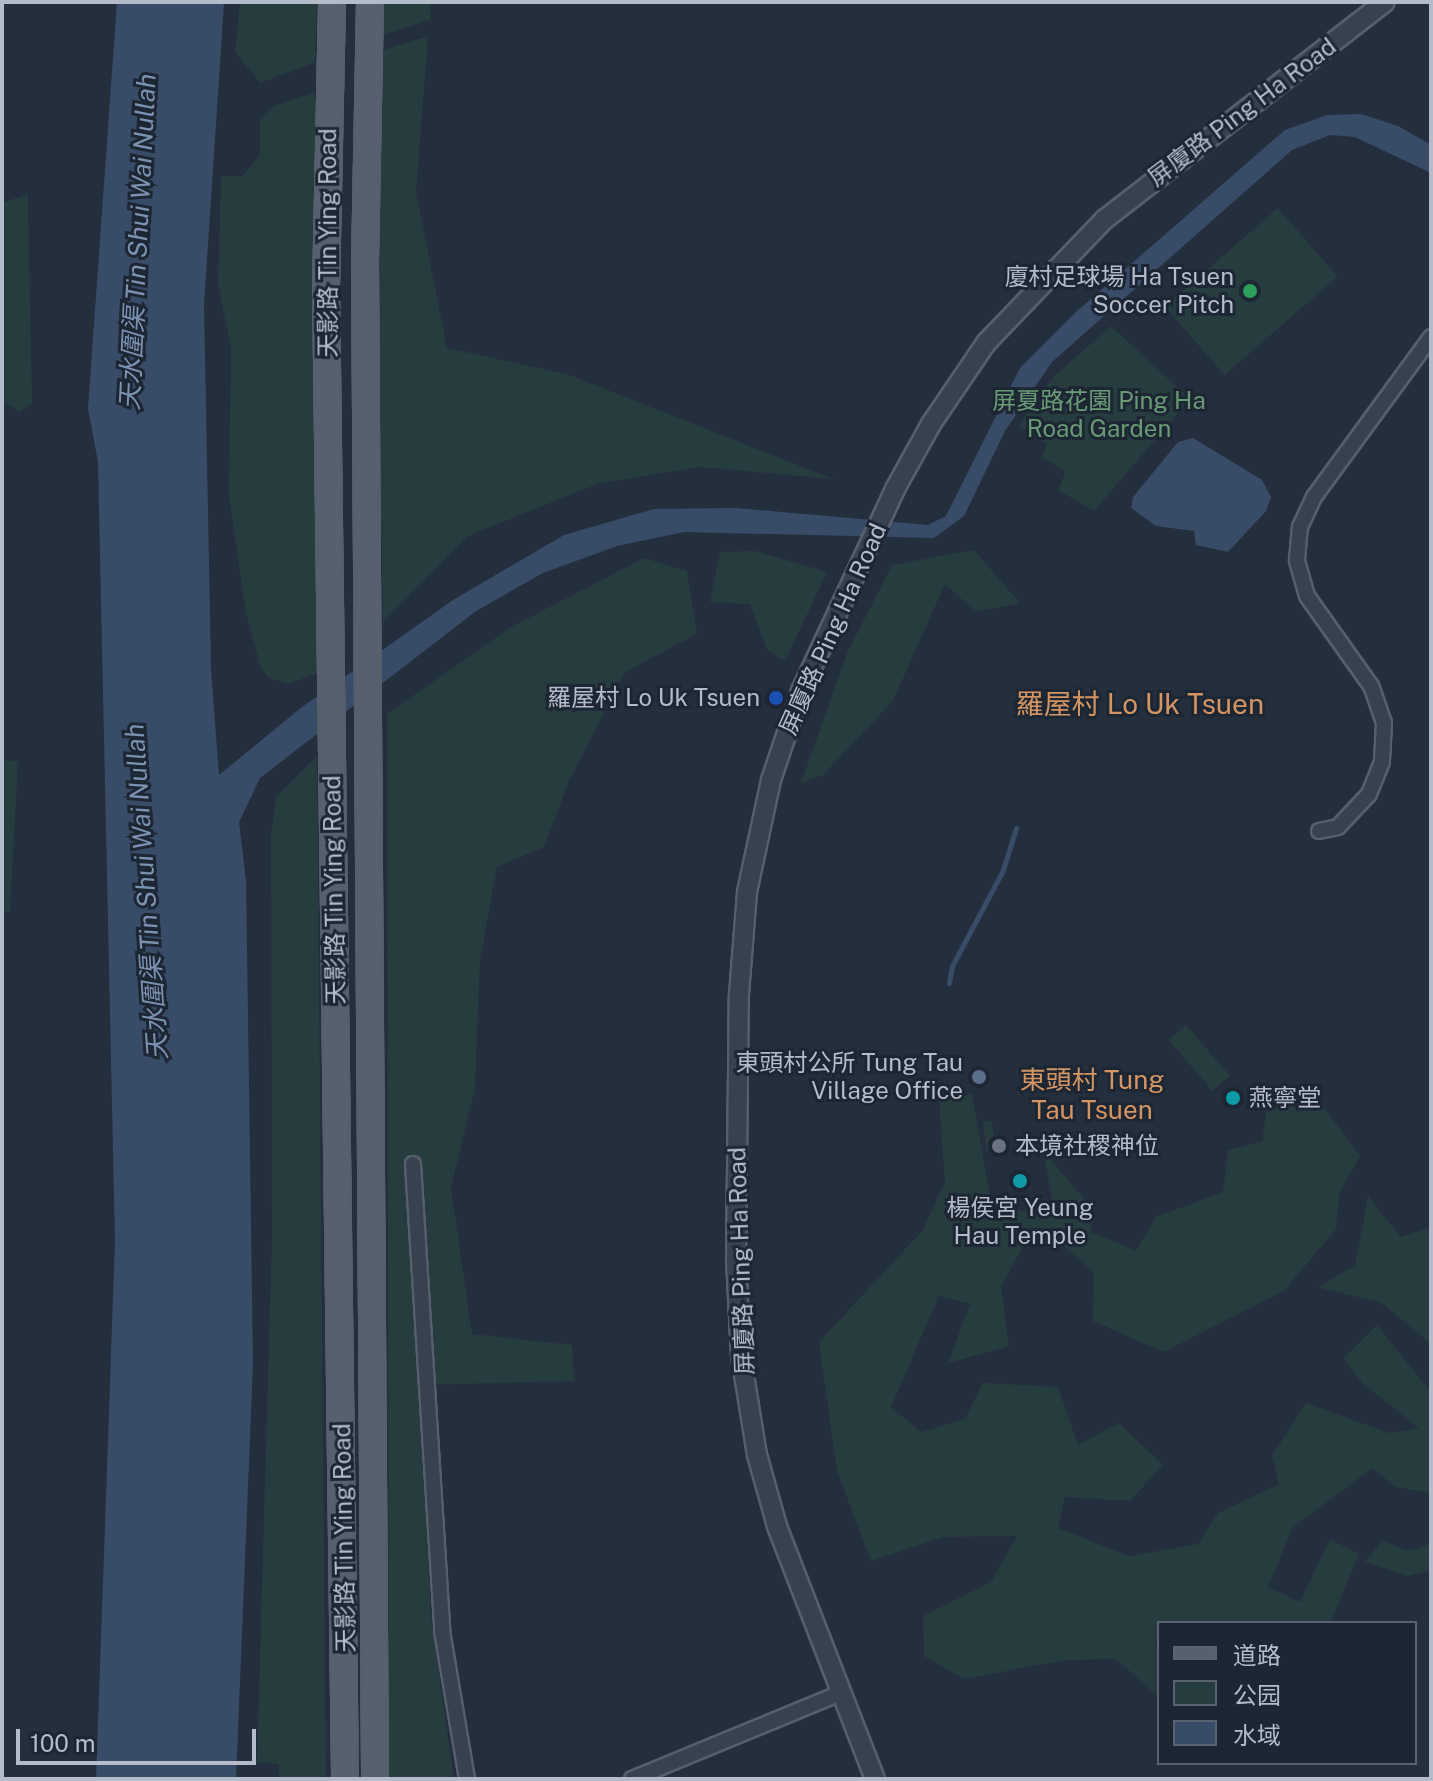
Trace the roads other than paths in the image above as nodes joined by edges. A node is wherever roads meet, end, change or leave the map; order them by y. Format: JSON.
{"nodes":[{"id":1,"x":332,"y":2,"type":"edge"},
{"id":2,"x":370,"y":2,"type":"edge"},
{"id":3,"x":1385,"y":2,"type":"edge"},
{"id":4,"x":1431,"y":337,"type":"edge"},
{"id":5,"x":1319,"y":831,"type":"dead end"},
{"id":6,"x":413,"y":1164,"type":"dead end"},
{"id":7,"x":841,"y":1693,"type":"junction"},
{"id":8,"x":345,"y":1779,"type":"edge"},
{"id":9,"x":375,"y":1779,"type":"edge"},
{"id":10,"x":467,"y":1779,"type":"edge"},
{"id":11,"x":632,"y":1779,"type":"edge"},
{"id":12,"x":875,"y":1779,"type":"edge"}],
"edges":[{"from":1,"to":8,"type":"main road","name":"天影路 Tin Ying Road"},
{"from":2,"to":9,"type":"main road","name":"天影路 Tin Ying Road"},
{"from":3,"to":7,"type":"street","name":"屏廈路 Ping Ha Road"},
{"from":4,"to":5,"type":"street"},
{"from":6,"to":10,"type":"street"},
{"from":7,"to":11,"type":"street"},
{"from":7,"to":12,"type":"street","name":"屏廈路 Ping Ha Road"}]}
